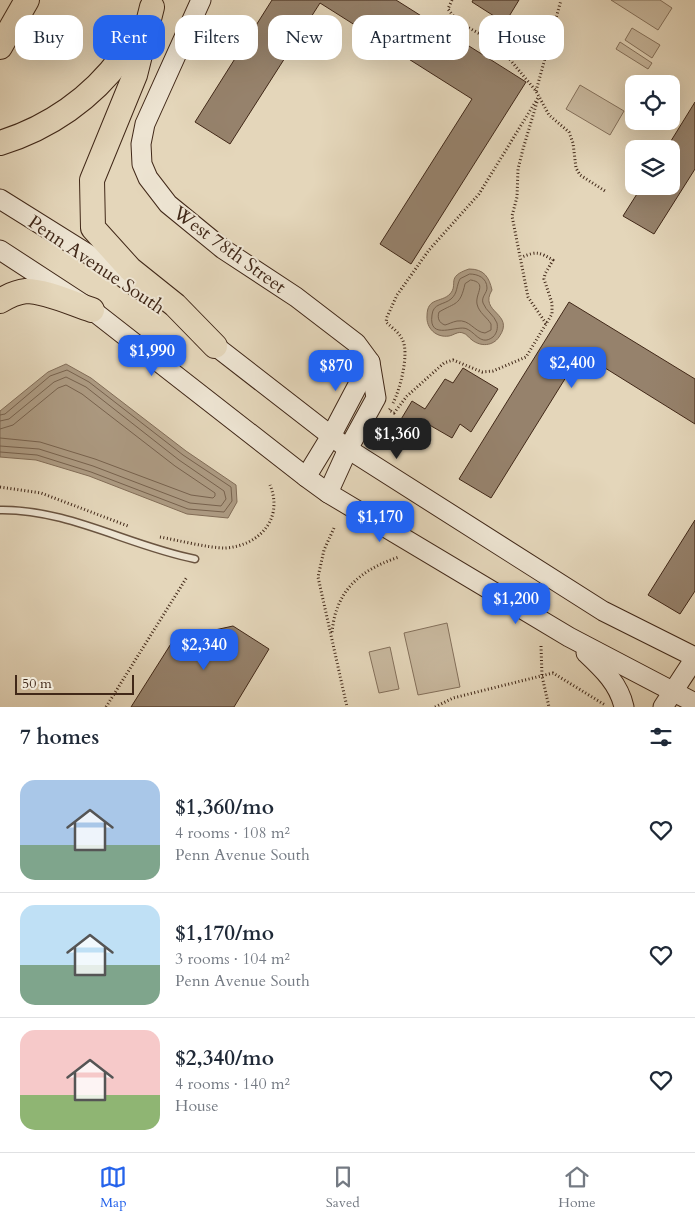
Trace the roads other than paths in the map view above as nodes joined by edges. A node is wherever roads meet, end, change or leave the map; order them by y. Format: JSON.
{"nodes":[{"id":1,"x":27,"y":0,"type":"edge"},
{"id":2,"x":201,"y":0,"type":"edge"},
{"id":3,"x":153,"y":4,"type":"edge"},
{"id":4,"x":0,"y":47,"type":"edge"},
{"id":5,"x":0,"y":143,"type":"edge"},
{"id":6,"x":1,"y":200,"type":"edge"},
{"id":7,"x":0,"y":250,"type":"edge"},
{"id":8,"x":0,"y":301,"type":"edge"},
{"id":9,"x":92,"y":310,"type":"junction"},
{"id":10,"x":215,"y":346,"type":"junction"},
{"id":11,"x":370,"y":362,"type":"junction"},
{"id":12,"x":331,"y":436,"type":"junction"},
{"id":13,"x":348,"y":449,"type":"junction"},
{"id":14,"x":306,"y":477,"type":"junction"},
{"id":15,"x":328,"y":493,"type":"junction"},
{"id":16,"x":0,"y":510,"type":"edge"},
{"id":17,"x":195,"y":559,"type":"dead end"},
{"id":18,"x":569,"y":637,"type":"junction"},
{"id":19,"x":695,"y":657,"type":"edge"},
{"id":20,"x":668,"y":699,"type":"edge"},
{"id":21,"x":695,"y":703,"type":"edge"},
{"id":22,"x":624,"y":707,"type":"edge"}],
"edges":[{"from":1,"to":4,"type":"highway"},
{"from":2,"to":11,"type":"main road","name":"West 78th Street"},
{"from":3,"to":5,"type":"highway"},
{"from":3,"to":10,"type":"highway"},
{"from":6,"to":10,"type":"main road","name":"Penn Avenue South"},
{"from":7,"to":9,"type":"main road"},
{"from":8,"to":9,"type":"highway"},
{"from":9,"to":14,"type":"main road"},
{"from":10,"to":12,"type":"main road","name":"Penn Avenue South"},
{"from":11,"to":12,"type":"main road"},
{"from":11,"to":13,"type":"main road","name":"West 78th Street"},
{"from":12,"to":13,"type":"main road","name":"Penn Avenue South"},
{"from":12,"to":14,"type":"main road"},
{"from":13,"to":15,"type":"main road","name":"West 78th Street"},
{"from":13,"to":19,"type":"main road","name":"Penn Avenue South"},
{"from":14,"to":15,"type":"main road"},
{"from":15,"to":18,"type":"main road"},
{"from":16,"to":17,"type":"lane"},
{"from":18,"to":20,"type":"main road"},
{"from":18,"to":22,"type":"main road"},
{"from":19,"to":20,"type":"main road"},
{"from":20,"to":21,"type":"main road"}]}
